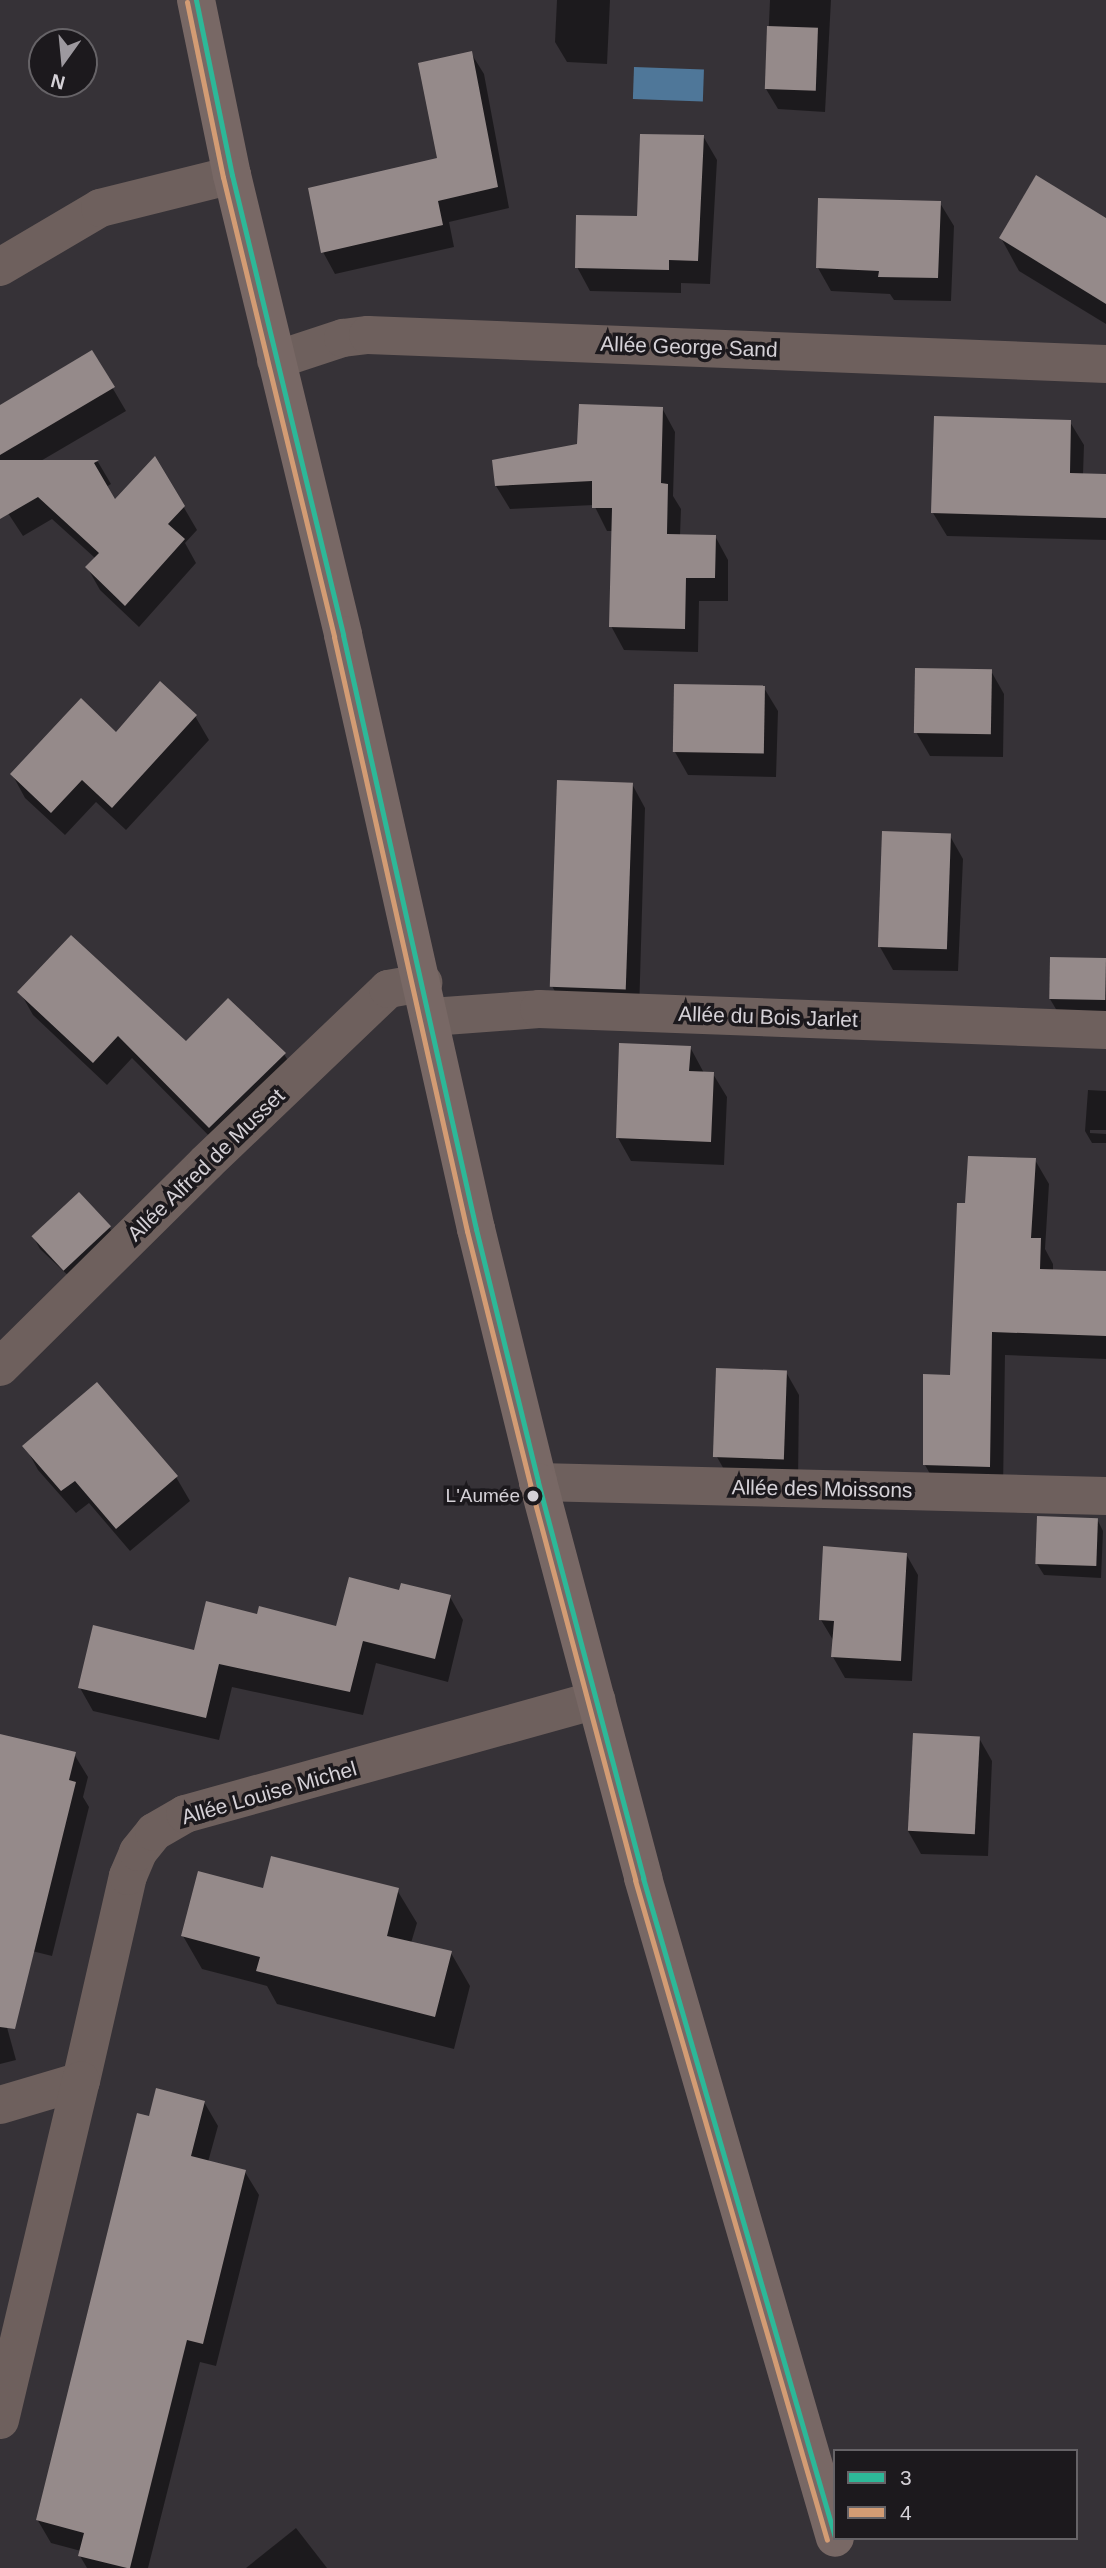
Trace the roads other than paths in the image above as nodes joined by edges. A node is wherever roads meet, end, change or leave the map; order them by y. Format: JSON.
{"nodes":[{"id":1,"x":195,"y":0,"type":"edge"},
{"id":2,"x":232,"y":175,"type":"junction"},
{"id":3,"x":0,"y":267,"type":"edge"},
{"id":4,"x":276,"y":360,"type":"junction"},
{"id":5,"x":1106,"y":364,"type":"edge"},
{"id":6,"x":427,"y":1000,"type":"junction"},
{"id":7,"x":1106,"y":1030,"type":"edge"},
{"id":8,"x":0,"y":1367,"type":"edge"},
{"id":9,"x":538,"y":1482,"type":"junction"},
{"id":10,"x":1106,"y":1496,"type":"edge"},
{"id":11,"x":597,"y":1700,"type":"junction"},
{"id":12,"x":81,"y":2081,"type":"junction"},
{"id":13,"x":0,"y":2105,"type":"edge"},
{"id":14,"x":0,"y":2420,"type":"edge"},
{"id":15,"x":833,"y":2531,"type":"edge"},
{"id":16,"x":836,"y":2540,"type":"edge"},
{"id":17,"x":844,"y":2568,"type":"edge"}],
"edges":[{"from":1,"to":2,"type":"main road"},
{"from":2,"to":3,"type":"street"},
{"from":2,"to":4,"type":"main road"},
{"from":4,"to":5,"type":"street","name":"Allée George Sand"},
{"from":4,"to":6,"type":"main road"},
{"from":6,"to":7,"type":"street","name":"Allée du Bois Jarlet"},
{"from":6,"to":8,"type":"street","name":"Allée Alfred de Musset"},
{"from":6,"to":9,"type":"main road"},
{"from":9,"to":10,"type":"street","name":"Allée des Moissons"},
{"from":9,"to":11,"type":"main road"},
{"from":11,"to":12,"type":"street","name":"Allée Louise Michel"},
{"from":11,"to":15,"type":"main road"},
{"from":12,"to":13,"type":"street"},
{"from":12,"to":14,"type":"street","name":"Allée Louise Michel"},
{"from":16,"to":17,"type":"main road"}]}
